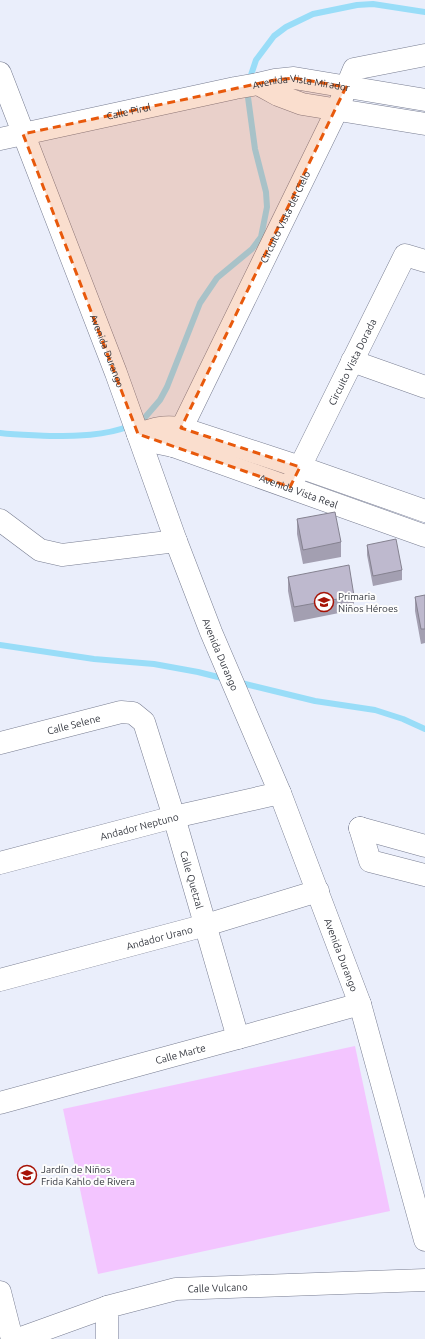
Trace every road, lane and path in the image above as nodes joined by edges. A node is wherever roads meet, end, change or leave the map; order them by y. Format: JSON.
{"nodes":[{"id":1,"x":425,"y":55,"type":"edge"},
{"id":2,"x":0,"y":74,"type":"edge"},
{"id":3,"x":248,"y":86,"type":"junction"},
{"id":4,"x":346,"y":87,"type":"junction"},
{"id":5,"x":425,"y":100,"type":"edge"},
{"id":6,"x":337,"y":110,"type":"junction"},
{"id":7,"x":382,"y":117,"type":"junction"},
{"id":8,"x":425,"y":124,"type":"edge"},
{"id":9,"x":425,"y":132,"type":"edge"},
{"id":10,"x":23,"y":134,"type":"junction"},
{"id":11,"x":0,"y":139,"type":"edge"},
{"id":12,"x":425,"y":261,"type":"edge"},
{"id":13,"x":352,"y":361,"type":"junction"},
{"id":14,"x":425,"y":387,"type":"edge"},
{"id":15,"x":138,"y":434,"type":"junction"},
{"id":16,"x":177,"y":437,"type":"junction"},
{"id":17,"x":300,"y":467,"type":"junction"},
{"id":18,"x":290,"y":487,"type":"junction"},
{"id":19,"x":425,"y":511,"type":"edge"},
{"id":20,"x":0,"y":520,"type":"edge"},
{"id":21,"x":425,"y":536,"type":"edge"},
{"id":22,"x":176,"y":541,"type":"junction"},
{"id":23,"x":144,"y":722,"type":"joint"},
{"id":24,"x":0,"y":743,"type":"edge"},
{"id":25,"x":280,"y":793,"type":"junction"},
{"id":26,"x":174,"y":817,"type":"junction"},
{"id":27,"x":424,"y":847,"type":"edge"},
{"id":28,"x":0,"y":863,"type":"edge"},
{"id":29,"x":425,"y":875,"type":"edge"},
{"id":30,"x":318,"y":891,"type":"junction"},
{"id":31,"x":206,"y":925,"type":"junction"},
{"id":32,"x":0,"y":980,"type":"edge"},
{"id":33,"x":360,"y":1004,"type":"junction"},
{"id":34,"x":238,"y":1038,"type":"junction"},
{"id":35,"x":0,"y":1103,"type":"edge"},
{"id":36,"x":425,"y":1240,"type":"edge"},
{"id":37,"x":425,"y":1280,"type":"edge"},
{"id":38,"x":0,"y":1292,"type":"edge"},
{"id":39,"x":107,"y":1307,"type":"junction"},
{"id":40,"x":12,"y":1339,"type":"edge"},
{"id":41,"x":18,"y":1339,"type":"edge"},
{"id":42,"x":107,"y":1339,"type":"edge"}],
"edges":[{"from":1,"to":4,"type":"street","name":"Circuito Vista del Cielo"},
{"from":2,"to":10,"type":"street","name":"Avenida Durango"},
{"from":3,"to":4,"type":"street","name":"Avenida Vista Mirador"},
{"from":3,"to":6,"type":"street","name":"Avenida Vista Mirador"},
{"from":3,"to":10,"type":"street","name":"Calle Pirul"},
{"from":4,"to":5,"type":"street","name":"Avenida Vista Mirador"},
{"from":4,"to":6,"type":"street","name":"Circuito Vista del Cielo"},
{"from":6,"to":7,"type":"street","name":"Avenida Vista Mirador"},
{"from":6,"to":16,"type":"street","name":"Circuito Vista del Cielo"},
{"from":7,"to":8,"type":"street","name":"Avenida Vista Mirador"},
{"from":7,"to":9,"type":"street","name":"Avenida Vista Mirador"},
{"from":10,"to":11,"type":"street","name":"Calle Pirul"},
{"from":10,"to":15,"type":"street","name":"Avenida Durango"},
{"from":12,"to":13,"type":"street","name":"Circuito Vista Dorada"},
{"from":13,"to":14,"type":"street"},
{"from":13,"to":17,"type":"street","name":"Circuito Vista Dorada"},
{"from":15,"to":16,"type":"street","name":"Avenida Vista Real"},
{"from":15,"to":22,"type":"street","name":"Avenida Durango"},
{"from":16,"to":17,"type":"street","name":"Avenida Vista Real"},
{"from":16,"to":18,"type":"street","name":"Avenida Vista Real"},
{"from":17,"to":18,"type":"street","name":"Circuito Vista Dorada"},
{"from":17,"to":19,"type":"street","name":"Avenida Vista Real"},
{"from":18,"to":21,"type":"street","name":"Avenida Vista Real"},
{"from":20,"to":22,"type":"street"},
{"from":22,"to":25,"type":"street","name":"Avenida Durango"},
{"from":23,"to":24,"type":"street","name":"Calle Selene"},
{"from":23,"to":26,"type":"street","name":"Calle Quetzal"},
{"from":25,"to":26,"type":"street","name":"Andador Neptuno"},
{"from":25,"to":30,"type":"street","name":"Avenida Durango"},
{"from":26,"to":28,"type":"street","name":"Andador Neptuno"},
{"from":26,"to":31,"type":"street","name":"Calle Quetzal"},
{"from":27,"to":29,"type":"street"},
{"from":30,"to":31,"type":"street","name":"Andador Urano"},
{"from":30,"to":33,"type":"street","name":"Avenida Durango"},
{"from":31,"to":32,"type":"street","name":"Andador Urano"},
{"from":31,"to":34,"type":"street","name":"Calle Quetzal"},
{"from":33,"to":34,"type":"street","name":"Calle Marte"},
{"from":33,"to":36,"type":"street","name":"Avenida Durango"},
{"from":34,"to":35,"type":"street","name":"Calle Marte"},
{"from":37,"to":39,"type":"street","name":"Calle Vulcano"},
{"from":38,"to":40,"type":"street"},
{"from":39,"to":41,"type":"street","name":"Calle Vulcano"},
{"from":39,"to":42,"type":"street"}]}
